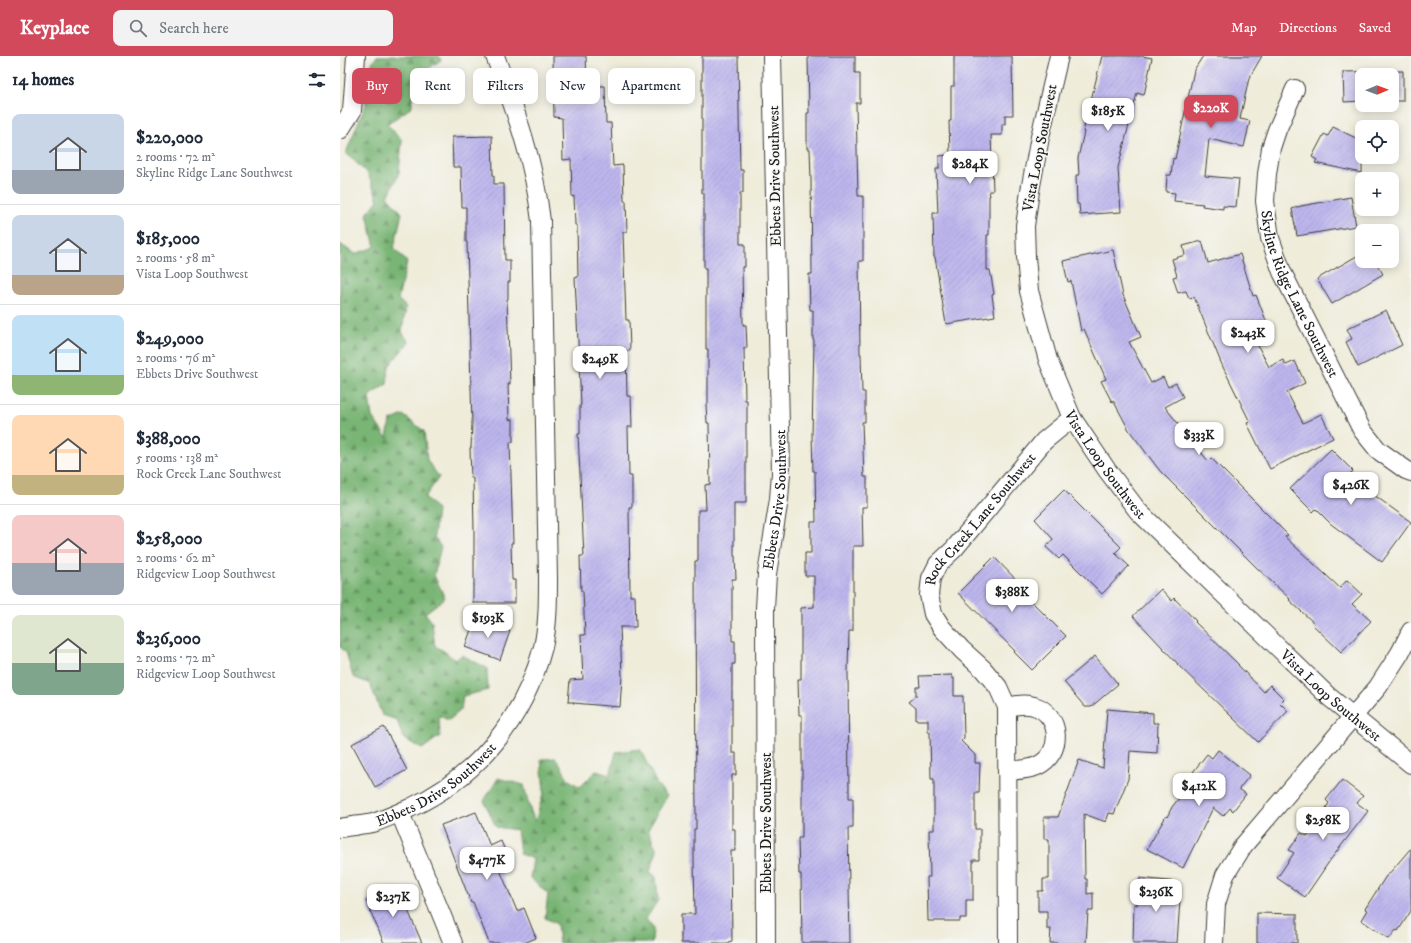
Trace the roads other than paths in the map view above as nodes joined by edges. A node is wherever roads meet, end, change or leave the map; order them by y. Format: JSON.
{"nodes":[{"id":1,"x":356,"y":56,"type":"edge"},
{"id":2,"x":495,"y":56,"type":"edge"},
{"id":3,"x":772,"y":56,"type":"edge"},
{"id":4,"x":1060,"y":56,"type":"edge"},
{"id":5,"x":1295,"y":89,"type":"dead end"},
{"id":6,"x":340,"y":130,"type":"edge"},
{"id":7,"x":1072,"y":418,"type":"junction"},
{"id":8,"x":1411,"y":472,"type":"edge"},
{"id":9,"x":1411,"y":631,"type":"edge"},
{"id":10,"x":1007,"y":707,"type":"junction"},
{"id":11,"x":1353,"y":717,"type":"junction"},
{"id":12,"x":1411,"y":764,"type":"edge"},
{"id":13,"x":1007,"y":771,"type":"junction"},
{"id":14,"x":400,"y":812,"type":"junction"},
{"id":15,"x":340,"y":828,"type":"edge"},
{"id":16,"x":453,"y":943,"type":"edge"},
{"id":17,"x":766,"y":943,"type":"edge"},
{"id":18,"x":1008,"y":943,"type":"edge"},
{"id":19,"x":1214,"y":943,"type":"edge"}],
"edges":[{"from":1,"to":6,"type":"street"},
{"from":2,"to":14,"type":"street","name":"Ebbets Drive Southwest"},
{"from":3,"to":17,"type":"street","name":"Ebbets Drive Southwest"},
{"from":4,"to":7,"type":"street","name":"Vista Loop Southwest"},
{"from":5,"to":8,"type":"street","name":"Skyline Ridge Lane Southwest"},
{"from":7,"to":10,"type":"street","name":"Rock Creek Lane Southwest"},
{"from":7,"to":11,"type":"street","name":"Vista Loop Southwest"},
{"from":9,"to":11,"type":"street"},
{"from":10,"to":13,"type":"street","name":"Rock Creek Lane Southwest"},
{"from":10,"to":13,"type":"street"},
{"from":11,"to":12,"type":"street","name":"Vista Loop Southwest"},
{"from":11,"to":19,"type":"street"},
{"from":13,"to":18,"type":"street","name":"Rock Creek Lane Southwest"},
{"from":14,"to":15,"type":"street","name":"Ebbets Drive Southwest"},
{"from":14,"to":16,"type":"street"}]}
